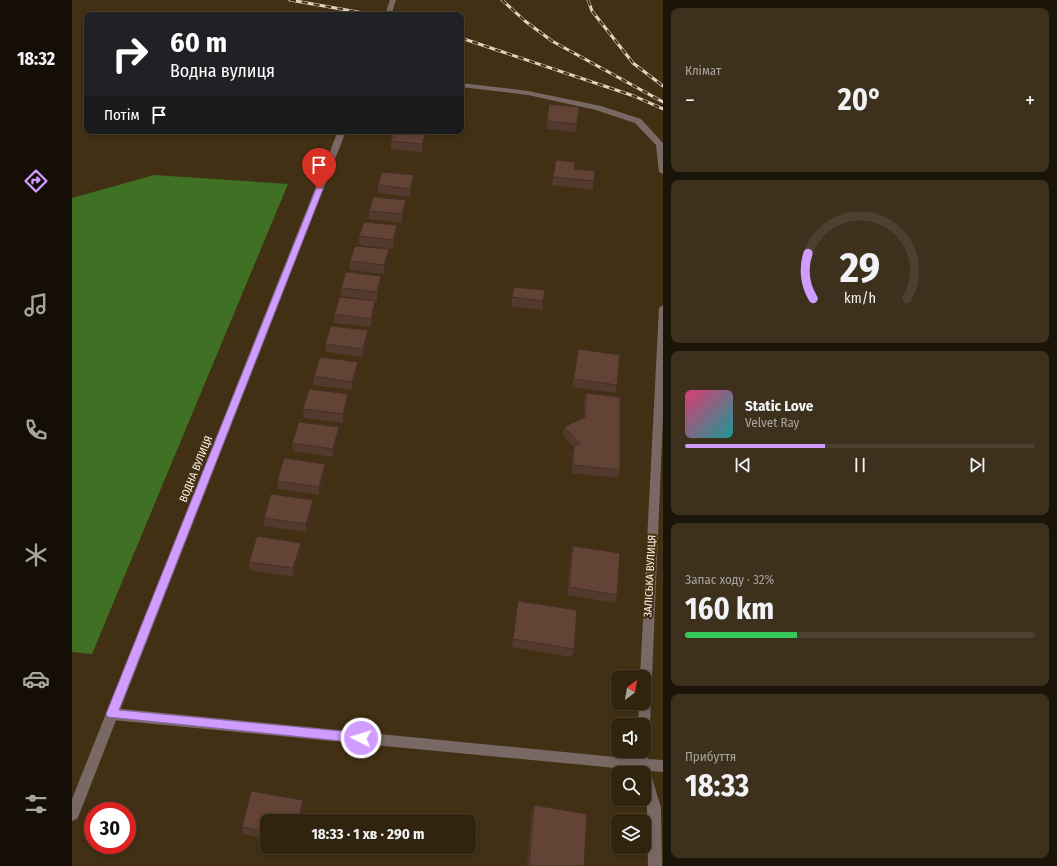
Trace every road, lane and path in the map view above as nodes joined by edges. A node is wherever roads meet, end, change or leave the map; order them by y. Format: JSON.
{"nodes":[{"id":1,"x":393,"y":0,"type":"edge"},
{"id":2,"x":389,"y":12,"type":"edge"},
{"id":3,"x":464,"y":85,"type":"edge"},
{"id":4,"x":341,"y":134,"type":"edge"},
{"id":5,"x":663,"y":172,"type":"edge"},
{"id":6,"x":663,"y":308,"type":"edge"},
{"id":7,"x":112,"y":714,"type":"junction"},
{"id":8,"x":644,"y":718,"type":"edge"},
{"id":9,"x":642,"y":758,"type":"edge"},
{"id":10,"x":642,"y":765,"type":"junction"},
{"id":11,"x":663,"y":766,"type":"edge"},
{"id":12,"x":72,"y":815,"type":"edge"},
{"id":13,"x":654,"y":866,"type":"edge"}],
"edges":[{"from":1,"to":2,"type":"street"},
{"from":3,"to":5,"type":"street"},
{"from":4,"to":7,"type":"street","name":"ВОДНА ВУЛИЦЯ"},
{"from":6,"to":8,"type":"street","name":"ЗАЛІСЬКА ВУЛИЦЯ"},
{"from":7,"to":10,"type":"street"},
{"from":7,"to":12,"type":"street","name":"ВОДНА ВУЛИЦЯ"},
{"from":9,"to":10,"type":"street"},
{"from":10,"to":11,"type":"street"},
{"from":10,"to":13,"type":"street"}]}
